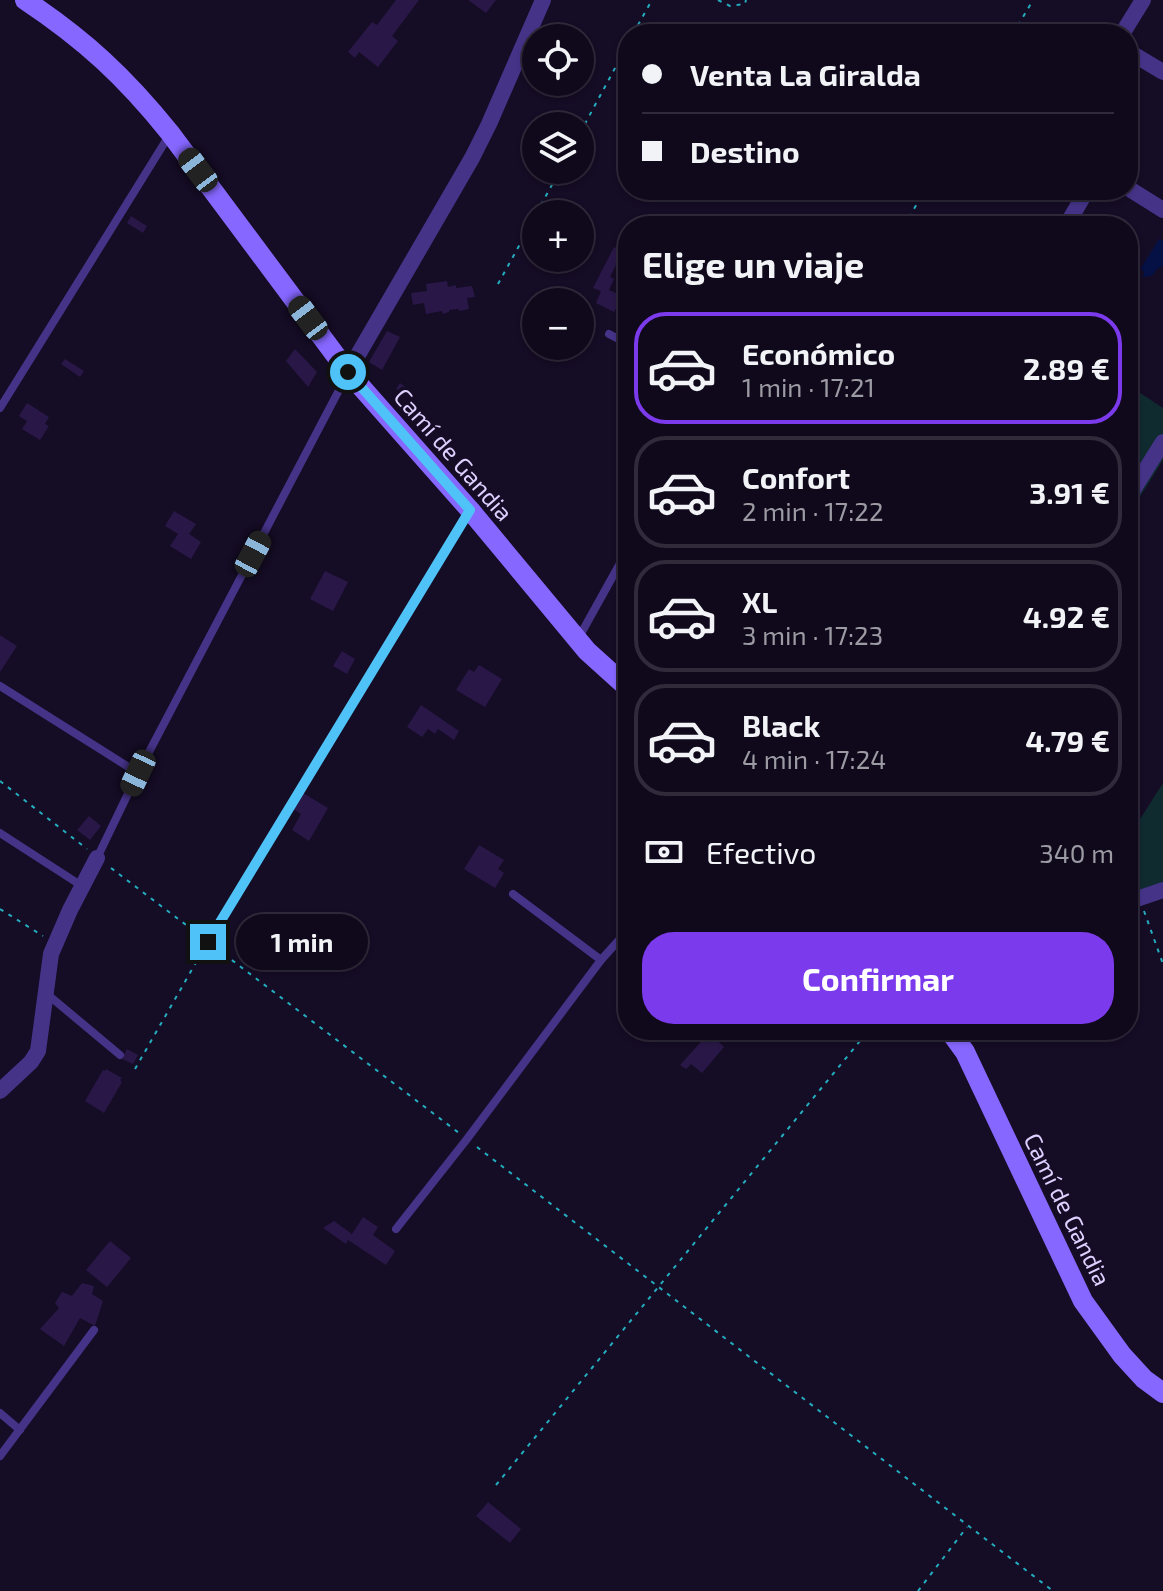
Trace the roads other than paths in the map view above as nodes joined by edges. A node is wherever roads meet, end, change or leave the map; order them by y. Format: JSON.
{"nodes":[{"id":1,"x":25,"y":0,"type":"edge"},
{"id":2,"x":543,"y":0,"type":"edge"},
{"id":3,"x":1143,"y":0,"type":"edge"},
{"id":4,"x":1128,"y":24,"type":"edge"},
{"id":5,"x":1138,"y":57,"type":"edge"},
{"id":6,"x":1163,"y":72,"type":"edge"},
{"id":7,"x":170,"y":133,"type":"junction"},
{"id":8,"x":1138,"y":194,"type":"edge"},
{"id":9,"x":1163,"y":210,"type":"edge"},
{"id":10,"x":609,"y":334,"type":"dead end"},
{"id":11,"x":618,"y":339,"type":"edge"},
{"id":12,"x":348,"y":372,"type":"junction"},
{"id":13,"x":0,"y":408,"type":"edge"},
{"id":14,"x":1163,"y":442,"type":"edge"},
{"id":15,"x":1138,"y":482,"type":"edge"},
{"id":16,"x":470,"y":510,"type":"junction"},
{"id":17,"x":618,"y":567,"type":"edge"},
{"id":18,"x":577,"y":640,"type":"junction"},
{"id":19,"x":618,"y":680,"type":"edge"},
{"id":20,"x":0,"y":686,"type":"edge"},
{"id":21,"x":138,"y":773,"type":"junction"},
{"id":22,"x":0,"y":833,"type":"edge"},
{"id":23,"x":97,"y":858,"type":"joint"},
{"id":24,"x":82,"y":886,"type":"junction"},
{"id":25,"x":1163,"y":890,"type":"edge"},
{"id":26,"x":513,"y":894,"type":"dead end"},
{"id":27,"x":1138,"y":899,"type":"edge"},
{"id":28,"x":618,"y":941,"type":"edge"},
{"id":29,"x":208,"y":942,"type":"road end"},
{"id":30,"x":601,"y":960,"type":"junction"},
{"id":31,"x":47,"y":993,"type":"junction"},
{"id":32,"x":956,"y":1040,"type":"edge"},
{"id":33,"x":120,"y":1055,"type":"dead end"},
{"id":34,"x":0,"y":1091,"type":"edge"},
{"id":35,"x":396,"y":1229,"type":"dead end"},
{"id":36,"x":94,"y":1330,"type":"dead end"},
{"id":37,"x":1163,"y":1393,"type":"edge"},
{"id":38,"x":0,"y":1413,"type":"edge"},
{"id":39,"x":20,"y":1430,"type":"junction"},
{"id":40,"x":0,"y":1456,"type":"edge"}],
"edges":[{"from":1,"to":7,"type":"main road","name":"Camí de Gandia"},
{"from":2,"to":12,"type":"street"},
{"from":3,"to":4,"type":"street"},
{"from":5,"to":6,"type":"street"},
{"from":7,"to":12,"type":"main road","name":"Camí de Gandia"},
{"from":7,"to":13,"type":"lane"},
{"from":8,"to":9,"type":"street"},
{"from":10,"to":11,"type":"lane"},
{"from":12,"to":16,"type":"main road","name":"Camí de Gandia"},
{"from":12,"to":21,"type":"lane"},
{"from":14,"to":15,"type":"street"},
{"from":16,"to":18,"type":"main road","name":"Camí de Gandia"},
{"from":16,"to":29,"type":"lane"},
{"from":17,"to":18,"type":"lane"},
{"from":18,"to":19,"type":"main road","name":"Camí de Gandia"},
{"from":20,"to":21,"type":"lane"},
{"from":21,"to":23,"type":"lane"},
{"from":22,"to":24,"type":"lane"},
{"from":23,"to":24,"type":"street"},
{"from":24,"to":31,"type":"street"},
{"from":25,"to":27,"type":"street"},
{"from":26,"to":30,"type":"lane"},
{"from":28,"to":30,"type":"lane"},
{"from":30,"to":35,"type":"lane"},
{"from":31,"to":33,"type":"lane"},
{"from":31,"to":34,"type":"street"},
{"from":32,"to":37,"type":"main road","name":"Camí de Gandia"},
{"from":36,"to":39,"type":"lane"},
{"from":38,"to":39,"type":"lane"},
{"from":39,"to":40,"type":"lane"}]}
